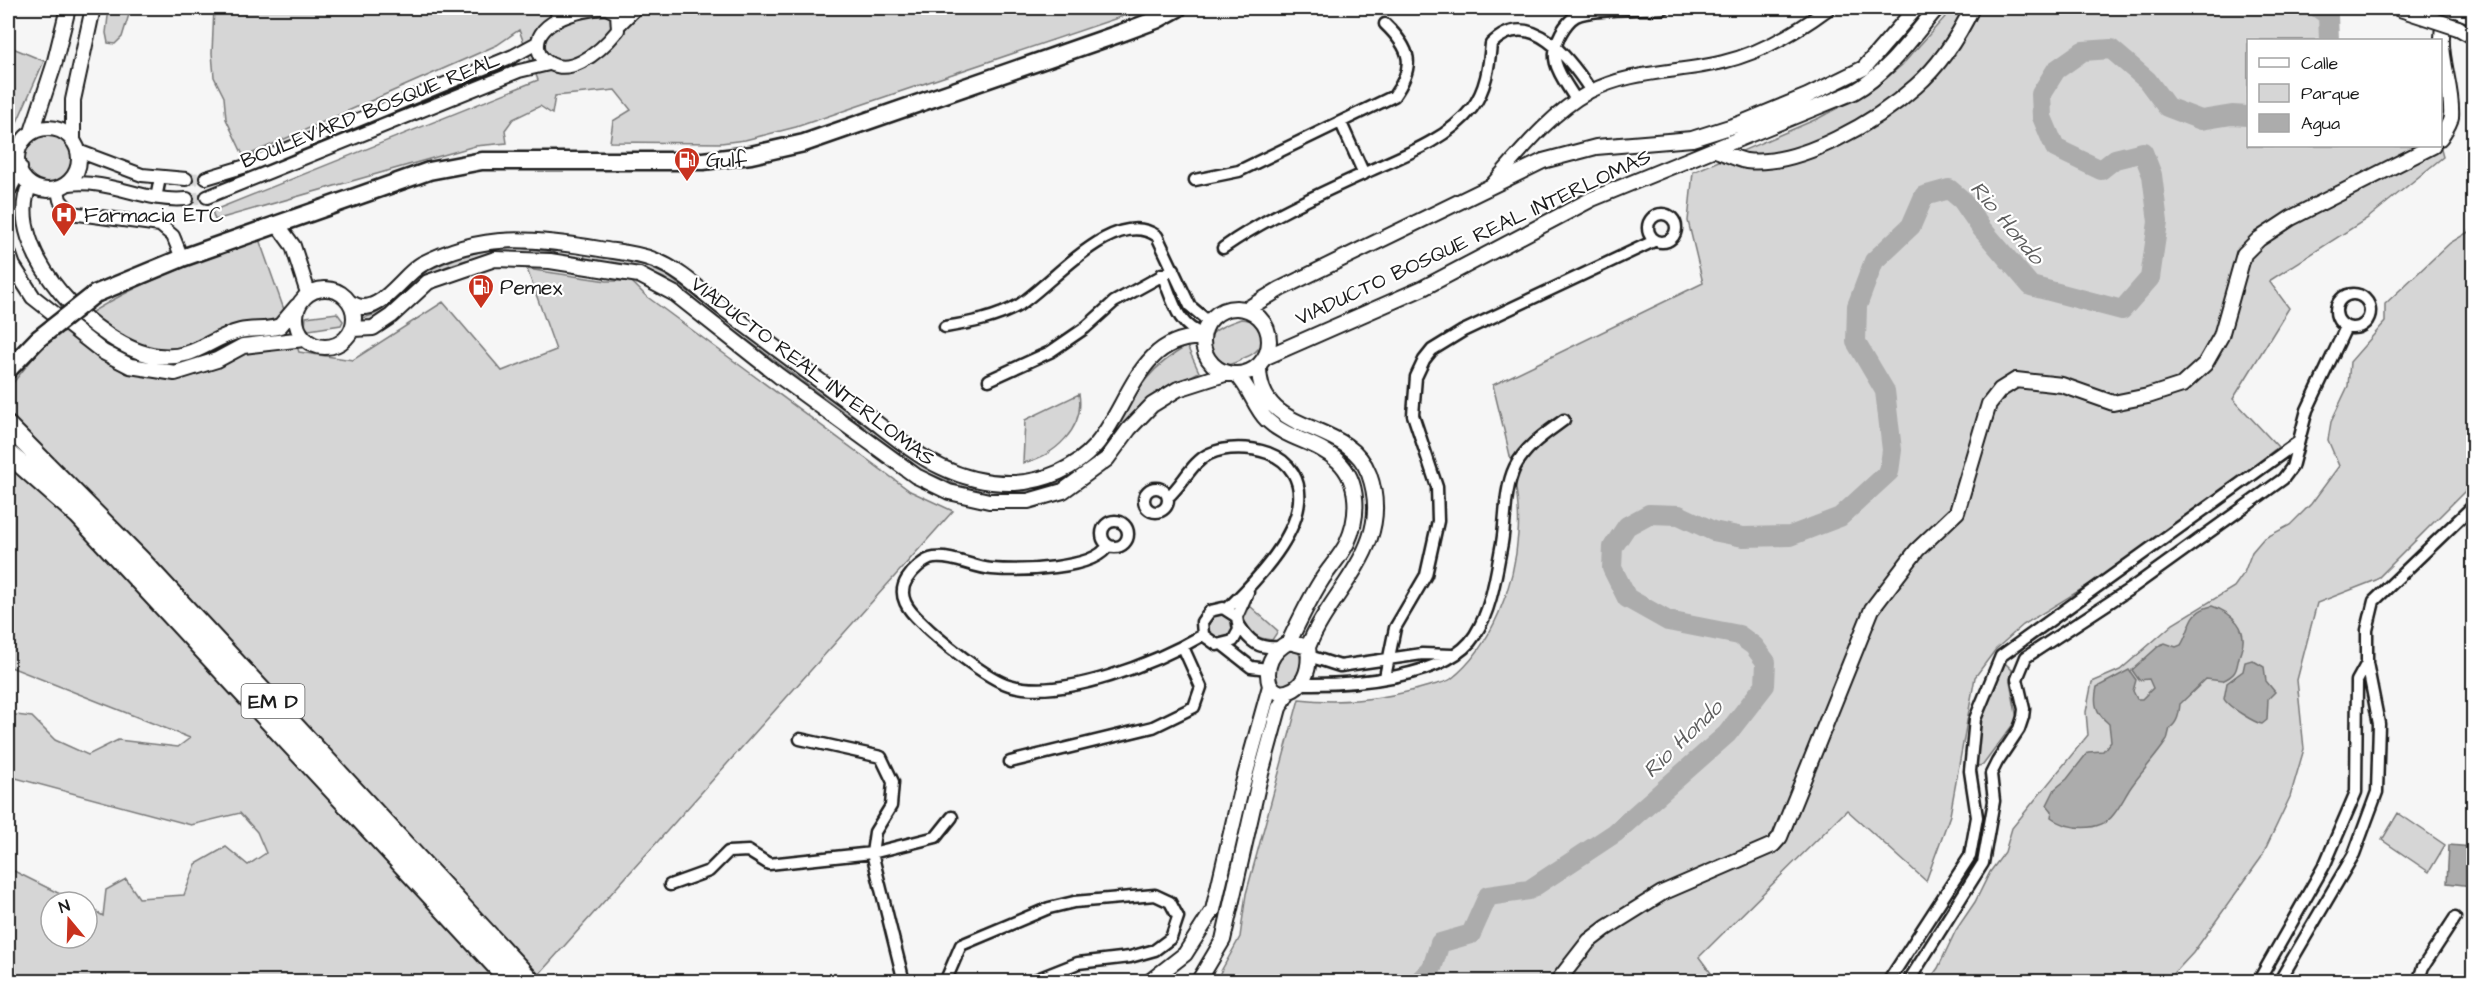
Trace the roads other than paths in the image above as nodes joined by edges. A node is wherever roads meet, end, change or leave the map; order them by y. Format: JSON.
{"nodes":[{"id":1,"x":68,"y":8,"type":"edge"},
{"id":2,"x":93,"y":8,"type":"edge"},
{"id":3,"x":557,"y":8,"type":"edge"},
{"id":4,"x":586,"y":8,"type":"edge"},
{"id":5,"x":605,"y":8,"type":"edge"},
{"id":6,"x":636,"y":8,"type":"edge"},
{"id":7,"x":1178,"y":8,"type":"edge"},
{"id":8,"x":1664,"y":8,"type":"edge"},
{"id":9,"x":1829,"y":8,"type":"edge"},
{"id":10,"x":1916,"y":8,"type":"edge"},
{"id":11,"x":1937,"y":8,"type":"edge"},
{"id":12,"x":1972,"y":8,"type":"edge"},
{"id":13,"x":2397,"y":8,"type":"edge"},
{"id":14,"x":2451,"y":8,"type":"edge"},
{"id":15,"x":2470,"y":15,"type":"edge"},
{"id":16,"x":556,"y":21,"type":"junction"},
{"id":17,"x":1385,"y":24,"type":"dead end"},
{"id":18,"x":619,"y":25,"type":"junction"},
{"id":19,"x":2474,"y":37,"type":"edge"},
{"id":20,"x":2442,"y":39,"type":"edge"},
{"id":21,"x":537,"y":43,"type":"junction"},
{"id":22,"x":1554,"y":47,"type":"junction"},
{"id":23,"x":2442,"y":52,"type":"edge"},
{"id":24,"x":549,"y":64,"type":"junction"},
{"id":25,"x":1591,"y":91,"type":"junction"},
{"id":26,"x":1576,"y":100,"type":"junction"},
{"id":27,"x":1341,"y":123,"type":"junction"},
{"id":28,"x":32,"y":132,"type":"junction"},
{"id":29,"x":2442,"y":135,"type":"edge"},
{"id":30,"x":75,"y":146,"type":"junction"},
{"id":31,"x":2431,"y":147,"type":"edge"},
{"id":32,"x":1716,"y":150,"type":"junction"},
{"id":33,"x":20,"y":168,"type":"junction"},
{"id":34,"x":226,"y":173,"type":"junction"},
{"id":35,"x":1364,"y":174,"type":"junction"},
{"id":36,"x":160,"y":178,"type":"junction"},
{"id":37,"x":206,"y":178,"type":"tunnel mouth"},
{"id":38,"x":186,"y":179,"type":"tunnel mouth"},
{"id":39,"x":1195,"y":180,"type":"dead end"},
{"id":40,"x":1493,"y":183,"type":"junction"},
{"id":41,"x":30,"y":184,"type":"junction"},
{"id":42,"x":63,"y":187,"type":"junction"},
{"id":43,"x":8,"y":190,"type":"edge"},
{"id":44,"x":229,"y":190,"type":"junction"},
{"id":45,"x":207,"y":197,"type":"tunnel mouth"},
{"id":46,"x":156,"y":198,"type":"junction"},
{"id":47,"x":187,"y":199,"type":"tunnel mouth"},
{"id":48,"x":277,"y":224,"type":"junction"},
{"id":49,"x":1654,"y":241,"type":"dead end"},
{"id":50,"x":1222,"y":248,"type":"dead end"},
{"id":51,"x":8,"y":252,"type":"edge"},
{"id":52,"x":182,"y":258,"type":"junction"},
{"id":53,"x":1174,"y":269,"type":"junction"},
{"id":54,"x":1162,"y":274,"type":"junction"},
{"id":55,"x":308,"y":293,"type":"junction"},
{"id":56,"x":353,"y":304,"type":"junction"},
{"id":57,"x":297,"y":306,"type":"junction"},
{"id":58,"x":1247,"y":309,"type":"junction"},
{"id":59,"x":945,"y":327,"type":"dead end"},
{"id":60,"x":2346,"y":327,"type":"dead end"},
{"id":61,"x":353,"y":329,"type":"junction"},
{"id":62,"x":1205,"y":331,"type":"junction"},
{"id":63,"x":304,"y":339,"type":"junction"},
{"id":64,"x":1262,"y":361,"type":"junction"},
{"id":65,"x":8,"y":370,"type":"edge"},
{"id":66,"x":1232,"y":374,"type":"junction"},
{"id":67,"x":989,"y":380,"type":"dead end"},
{"id":68,"x":1564,"y":420,"type":"dead end"},
{"id":69,"x":8,"y":426,"type":"edge"},
{"id":70,"x":2298,"y":442,"type":"junction"},
{"id":71,"x":8,"y":453,"type":"edge"},
{"id":72,"x":1168,"y":496,"type":"dead end"},
{"id":73,"x":2474,"y":505,"type":"edge"},
{"id":74,"x":1108,"y":545,"type":"dead end"},
{"id":75,"x":1251,"y":585,"type":"junction"},
{"id":76,"x":1227,"y":609,"type":"junction"},
{"id":77,"x":1238,"y":621,"type":"junction"},
{"id":78,"x":1203,"y":635,"type":"junction"},
{"id":79,"x":1222,"y":645,"type":"junction"},
{"id":80,"x":1284,"y":645,"type":"junction"},
{"id":81,"x":1183,"y":647,"type":"junction"},
{"id":82,"x":1308,"y":652,"type":"junction"},
{"id":83,"x":1455,"y":655,"type":"junction"},
{"id":84,"x":2001,"y":656,"type":"junction"},
{"id":85,"x":1389,"y":659,"type":"junction"},
{"id":86,"x":2367,"y":663,"type":"junction"},
{"id":87,"x":2021,"y":667,"type":"junction"},
{"id":88,"x":1268,"y":669,"type":"junction"},
{"id":89,"x":1385,"y":677,"type":"junction"},
{"id":90,"x":1301,"y":684,"type":"junction"},
{"id":91,"x":1270,"y":686,"type":"junction"},
{"id":92,"x":1288,"y":693,"type":"junction"},
{"id":93,"x":800,"y":739,"type":"dead end"},
{"id":94,"x":1010,"y":762,"type":"dead end"},
{"id":95,"x":1970,"y":771,"type":"junction"},
{"id":96,"x":1991,"y":774,"type":"junction"},
{"id":97,"x":952,"y":816,"type":"dead end"},
{"id":98,"x":872,"y":853,"type":"junction"},
{"id":99,"x":670,"y":885,"type":"dead end"},
{"id":100,"x":2455,"y":918,"type":"dead end"},
{"id":101,"x":512,"y":981,"type":"edge"},
{"id":102,"x":532,"y":981,"type":"edge"},
{"id":103,"x":904,"y":981,"type":"edge"},
{"id":104,"x":945,"y":981,"type":"edge"},
{"id":105,"x":1030,"y":981,"type":"edge"},
{"id":106,"x":1149,"y":981,"type":"edge"},
{"id":107,"x":1198,"y":981,"type":"edge"},
{"id":108,"x":1557,"y":981,"type":"edge"},
{"id":109,"x":1888,"y":981,"type":"edge"},
{"id":110,"x":1908,"y":981,"type":"edge"},
{"id":111,"x":2258,"y":981,"type":"edge"},
{"id":112,"x":2279,"y":981,"type":"edge"},
{"id":113,"x":2418,"y":981,"type":"edge"}],
"edges":[{"from":1,"to":28,"type":"main road"},
{"from":2,"to":30,"type":"main road"},
{"from":3,"to":16,"type":"street"},
{"from":4,"to":5,"type":"street"},
{"from":4,"to":16,"type":"street"},
{"from":5,"to":18,"type":"street"},
{"from":6,"to":18,"type":"street"},
{"from":7,"to":48,"type":"main road"},
{"from":8,"to":22,"type":"street"},
{"from":9,"to":25,"type":"street"},
{"from":10,"to":40,"type":"main road","name":"VIADUCTO BOSQUE REAL INTERLOMAS"},
{"from":11,"to":32,"type":"main road","name":"VIADUCTO BOSQUE REAL INTERLOMAS"},
{"from":12,"to":32,"type":"main road"},
{"from":13,"to":19,"type":"main road","bridge":true},
{"from":14,"to":15,"type":"main road"},
{"from":14,"to":20,"type":"main road"},
{"from":16,"to":21,"type":"street"},
{"from":17,"to":27,"type":"street"},
{"from":18,"to":24,"type":"street","name":"BOULEVARD BOSQUE REAL"},
{"from":21,"to":24,"type":"street"},
{"from":21,"to":34,"type":"street","name":"BOULEVARD BOSQUE REAL"},
{"from":22,"to":25,"type":"street"},
{"from":22,"to":26,"type":"street"},
{"from":22,"to":35,"type":"street"},
{"from":23,"to":29,"type":"main road"},
{"from":24,"to":44,"type":"street","name":"BOULEVARD BOSQUE REAL"},
{"from":25,"to":26,"type":"street"},
{"from":26,"to":40,"type":"street"},
{"from":27,"to":35,"type":"street"},
{"from":27,"to":39,"type":"street"},
{"from":28,"to":30,"type":"main road"},
{"from":28,"to":33,"type":"main road"},
{"from":30,"to":36,"type":"street"},
{"from":30,"to":42,"type":"main road"},
{"from":31,"to":108,"type":"main road"},
{"from":32,"to":64,"type":"main road","name":"VIADUCTO BOSQUE REAL INTERLOMAS"},
{"from":33,"to":41,"type":"main road"},
{"from":33,"to":43,"type":"main road"},
{"from":34,"to":37,"type":"street","name":"BOULEVARD BOSQUE REAL"},
{"from":34,"to":44,"type":"street"},
{"from":35,"to":50,"type":"street"},
{"from":36,"to":38,"type":"street"},
{"from":36,"to":46,"type":"street"},
{"from":40,"to":58,"type":"main road","name":"VIADUCTO BOSQUE REAL INTERLOMAS"},
{"from":41,"to":42,"type":"main road"},
{"from":41,"to":57,"type":"main road"},
{"from":42,"to":46,"type":"street"},
{"from":42,"to":52,"type":"street"},
{"from":44,"to":45,"type":"street","name":"BOULEVARD BOSQUE REAL"},
{"from":46,"to":47,"type":"street"},
{"from":48,"to":52,"type":"main road"},
{"from":48,"to":55,"type":"main road"},
{"from":49,"to":85,"type":"street"},
{"from":51,"to":63,"type":"main road"},
{"from":52,"to":65,"type":"main road","bridge":true},
{"from":53,"to":54,"type":"street"},
{"from":53,"to":59,"type":"street"},
{"from":53,"to":62,"type":"street"},
{"from":54,"to":62,"type":"street"},
{"from":54,"to":67,"type":"street"},
{"from":55,"to":56,"type":"main road"},
{"from":55,"to":57,"type":"main road"},
{"from":56,"to":61,"type":"main road"},
{"from":56,"to":62,"type":"main road","name":"VIADUCTO REAL INTERLOMAS"},
{"from":57,"to":63,"type":"main road"},
{"from":58,"to":62,"type":"main road"},
{"from":58,"to":64,"type":"main road"},
{"from":60,"to":70,"type":"street"},
{"from":61,"to":63,"type":"main road"},
{"from":61,"to":66,"type":"main road","name":"VIADUCTO REAL INTERLOMAS"},
{"from":62,"to":66,"type":"main road"},
{"from":64,"to":66,"type":"main road"},
{"from":64,"to":82,"type":"main road"},
{"from":66,"to":80,"type":"main road"},
{"from":68,"to":83,"type":"street"},
{"from":69,"to":102,"type":"highway","number":"EM D"},
{"from":70,"to":84,"type":"street"},
{"from":70,"to":87,"type":"street"},
{"from":71,"to":101,"type":"highway","number":"EM D"},
{"from":72,"to":75,"type":"street"},
{"from":73,"to":86,"type":"street"},
{"from":74,"to":81,"type":"street"},
{"from":75,"to":76,"type":"street"},
{"from":75,"to":77,"type":"street"},
{"from":76,"to":77,"type":"street"},
{"from":76,"to":78,"type":"street"},
{"from":77,"to":79,"type":"street"},
{"from":77,"to":80,"type":"street"},
{"from":78,"to":79,"type":"street"},
{"from":78,"to":81,"type":"street"},
{"from":79,"to":88,"type":"street"},
{"from":80,"to":82,"type":"main road"},
{"from":80,"to":88,"type":"main road"},
{"from":81,"to":94,"type":"street"},
{"from":82,"to":85,"type":"street"},
{"from":82,"to":90,"type":"main road"},
{"from":83,"to":85,"type":"street"},
{"from":83,"to":89,"type":"street"},
{"from":84,"to":87,"type":"street"},
{"from":84,"to":95,"type":"street"},
{"from":85,"to":89,"type":"street"},
{"from":86,"to":111,"type":"street"},
{"from":86,"to":112,"type":"street"},
{"from":87,"to":96,"type":"street"},
{"from":88,"to":91,"type":"main road"},
{"from":89,"to":90,"type":"street"},
{"from":90,"to":92,"type":"main road"},
{"from":91,"to":92,"type":"main road"},
{"from":91,"to":106,"type":"main road"},
{"from":92,"to":107,"type":"main road"},
{"from":93,"to":98,"type":"street"},
{"from":95,"to":96,"type":"street"},
{"from":95,"to":109,"type":"street"},
{"from":96,"to":110,"type":"street"},
{"from":97,"to":98,"type":"street"},
{"from":98,"to":99,"type":"street"},
{"from":98,"to":103,"type":"street"},
{"from":100,"to":113,"type":"street"},
{"from":104,"to":105,"type":"street"}]}
